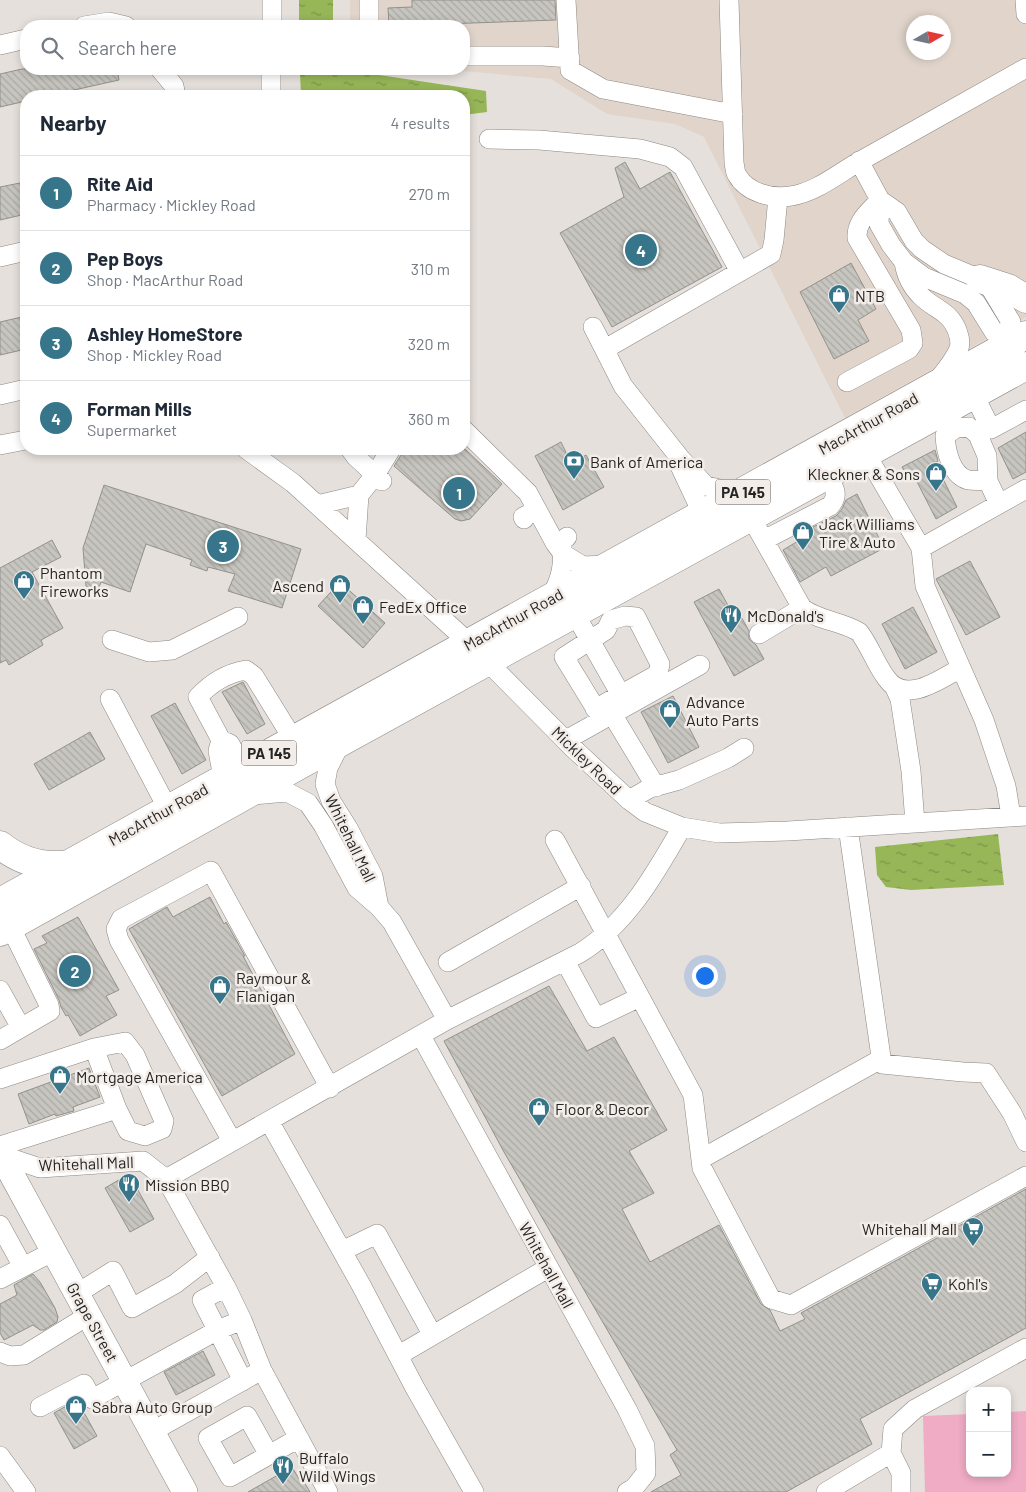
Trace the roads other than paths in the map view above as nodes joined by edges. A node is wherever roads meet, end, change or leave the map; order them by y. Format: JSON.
{"nodes":[{"id":1,"x":272,"y":0,"type":"edge"},
{"id":2,"x":369,"y":0,"type":"edge"},
{"id":3,"x":566,"y":0,"type":"edge"},
{"id":4,"x":729,"y":0,"type":"edge"},
{"id":5,"x":1025,"y":0,"type":"edge"},
{"id":6,"x":1026,"y":14,"type":"edge"},
{"id":7,"x":272,"y":20,"type":"edge"},
{"id":8,"x":369,"y":20,"type":"edge"},
{"id":9,"x":20,"y":40,"type":"edge"},
{"id":10,"x":0,"y":45,"type":"edge"},
{"id":11,"x":470,"y":56,"type":"edge"},
{"id":12,"x":570,"y":58,"type":"junction"},
{"id":13,"x":1026,"y":68,"type":"edge"},
{"id":14,"x":165,"y":75,"type":"edge"},
{"id":15,"x":271,"y":75,"type":"edge"},
{"id":16,"x":616,"y":75,"type":"dead end"},
{"id":17,"x":603,"y":89,"type":"junction"},
{"id":18,"x":175,"y":90,"type":"edge"},
{"id":19,"x":271,"y":90,"type":"edge"},
{"id":20,"x":734,"y":114,"type":"junction"},
{"id":21,"x":489,"y":139,"type":"dead end"},
{"id":22,"x":859,"y":162,"type":"junction"},
{"id":23,"x":778,"y":197,"type":"junction"},
{"id":24,"x":880,"y":200,"type":"junction"},
{"id":25,"x":20,"y":252,"type":"edge"},
{"id":26,"x":0,"y":257,"type":"edge"},
{"id":27,"x":904,"y":262,"type":"junction"},
{"id":28,"x":740,"y":272,"type":"junction"},
{"id":29,"x":980,"y":279,"type":"junction"},
{"id":30,"x":1026,"y":299,"type":"edge"},
{"id":31,"x":593,"y":327,"type":"dead end"},
{"id":32,"x":1020,"y":341,"type":"edge"},
{"id":33,"x":605,"y":349,"type":"junction"},
{"id":34,"x":1026,"y":366,"type":"edge"},
{"id":35,"x":847,"y":382,"type":"dead end"},
{"id":36,"x":934,"y":386,"type":"junction"},
{"id":37,"x":20,"y":390,"type":"edge"},
{"id":38,"x":0,"y":395,"type":"edge"},
{"id":39,"x":974,"y":395,"type":"junction"},
{"id":40,"x":1026,"y":410,"type":"edge"},
{"id":41,"x":951,"y":419,"type":"junction"},
{"id":42,"x":470,"y":435,"type":"edge"},
{"id":43,"x":20,"y":441,"type":"edge"},
{"id":44,"x":0,"y":445,"type":"edge"},
{"id":45,"x":672,"y":449,"type":"junction"},
{"id":46,"x":866,"y":454,"type":"junction"},
{"id":47,"x":254,"y":455,"type":"edge"},
{"id":48,"x":354,"y":455,"type":"edge"},
{"id":49,"x":388,"y":455,"type":"edge"},
{"id":50,"x":378,"y":478,"type":"junction"},
{"id":51,"x":988,"y":481,"type":"junction"},
{"id":52,"x":1026,"y":489,"type":"edge"},
{"id":53,"x":746,"y":491,"type":"junction"},
{"id":54,"x":359,"y":495,"type":"junction"},
{"id":55,"x":999,"y":504,"type":"junction"},
{"id":56,"x":317,"y":505,"type":"junction"},
{"id":57,"x":703,"y":515,"type":"junction"},
{"id":58,"x":757,"y":529,"type":"junction"},
{"id":59,"x":356,"y":540,"type":"junction"},
{"id":60,"x":557,"y":546,"type":"junction"},
{"id":61,"x":921,"y":548,"type":"junction"},
{"id":62,"x":613,"y":564,"type":"junction"},
{"id":63,"x":550,"y":599,"type":"junction"},
{"id":64,"x":802,"y":608,"type":"junction"},
{"id":65,"x":575,"y":614,"type":"junction"},
{"id":66,"x":238,"y":617,"type":"dead end"},
{"id":67,"x":758,"y":634,"type":"dead end"},
{"id":68,"x":112,"y":640,"type":"dead end"},
{"id":69,"x":590,"y":642,"type":"junction"},
{"id":70,"x":469,"y":643,"type":"junction"},
{"id":71,"x":489,"y":662,"type":"junction"},
{"id":72,"x":700,"y":665,"type":"dead end"},
{"id":73,"x":961,"y":668,"type":"junction"},
{"id":74,"x":895,"y":688,"type":"junction"},
{"id":75,"x":621,"y":695,"type":"junction"},
{"id":76,"x":110,"y":699,"type":"dead end"},
{"id":77,"x":603,"y":714,"type":"junction"},
{"id":78,"x":293,"y":739,"type":"junction"},
{"id":79,"x":566,"y":740,"type":"junction"},
{"id":80,"x":341,"y":742,"type":"junction"},
{"id":81,"x":744,"y":748,"type":"dead end"},
{"id":82,"x":233,"y":773,"type":"junction"},
{"id":83,"x":656,"y":787,"type":"junction"},
{"id":84,"x":244,"y":796,"type":"junction"},
{"id":85,"x":629,"y":800,"type":"junction"},
{"id":86,"x":168,"y":809,"type":"junction"},
{"id":87,"x":1018,"y":816,"type":"edge"},
{"id":88,"x":915,"y":823,"type":"junction"},
{"id":89,"x":682,"y":827,"type":"junction"},
{"id":90,"x":848,"y":827,"type":"junction"},
{"id":91,"x":556,"y":840,"type":"dead end"},
{"id":92,"x":0,"y":845,"type":"edge"},
{"id":93,"x":69,"y":864,"type":"junction"},
{"id":94,"x":581,"y":886,"type":"junction"},
{"id":95,"x":379,"y":906,"type":"junction"},
{"id":96,"x":3,"y":920,"type":"edge"},
{"id":97,"x":606,"y":932,"type":"junction"},
{"id":98,"x":565,"y":961,"type":"junction"},
{"id":99,"x":448,"y":962,"type":"dead end"},
{"id":100,"x":0,"y":990,"type":"edge"},
{"id":101,"x":640,"y":998,"type":"junction"},
{"id":102,"x":447,"y":1020,"type":"junction"},
{"id":103,"x":20,"y":1028,"type":"junction"},
{"id":104,"x":421,"y":1036,"type":"junction"},
{"id":105,"x":0,"y":1040,"type":"edge"},
{"id":106,"x":94,"y":1048,"type":"junction"},
{"id":107,"x":881,"y":1059,"type":"junction"},
{"id":108,"x":0,"y":1078,"type":"edge"},
{"id":109,"x":330,"y":1088,"type":"junction"},
{"id":110,"x":117,"y":1109,"type":"junction"},
{"id":111,"x":269,"y":1121,"type":"junction"},
{"id":112,"x":232,"y":1141,"type":"junction"},
{"id":113,"x":1026,"y":1142,"type":"edge"},
{"id":114,"x":0,"y":1152,"type":"edge"},
{"id":115,"x":700,"y":1159,"type":"junction"},
{"id":116,"x":1026,"y":1176,"type":"edge"},
{"id":117,"x":166,"y":1179,"type":"junction"},
{"id":118,"x":0,"y":1225,"type":"edge"},
{"id":119,"x":54,"y":1251,"type":"junction"},
{"id":120,"x":342,"y":1252,"type":"junction"},
{"id":121,"x":210,"y":1257,"type":"junction"},
{"id":122,"x":23,"y":1267,"type":"junction"},
{"id":123,"x":548,"y":1268,"type":"junction"},
{"id":124,"x":0,"y":1278,"type":"edge"},
{"id":125,"x":226,"y":1287,"type":"junction"},
{"id":126,"x":78,"y":1293,"type":"junction"},
{"id":127,"x":90,"y":1315,"type":"junction"},
{"id":128,"x":242,"y":1320,"type":"junction"},
{"id":129,"x":218,"y":1330,"type":"junction"},
{"id":130,"x":432,"y":1334,"type":"junction"},
{"id":131,"x":1026,"y":1348,"type":"edge"},
{"id":132,"x":0,"y":1352,"type":"edge"},
{"id":133,"x":399,"y":1355,"type":"junction"},
{"id":134,"x":262,"y":1370,"type":"junction"},
{"id":135,"x":125,"y":1381,"type":"junction"},
{"id":136,"x":243,"y":1381,"type":"junction"},
{"id":137,"x":40,"y":1407,"type":"dead end"},
{"id":138,"x":153,"y":1431,"type":"junction"},
{"id":139,"x":299,"y":1438,"type":"junction"},
{"id":140,"x":891,"y":1453,"type":"junction"},
{"id":141,"x":269,"y":1455,"type":"dead end"},
{"id":142,"x":0,"y":1456,"type":"edge"},
{"id":143,"x":26,"y":1492,"type":"edge"},
{"id":144,"x":186,"y":1492,"type":"edge"},
{"id":145,"x":328,"y":1492,"type":"edge"},
{"id":146,"x":474,"y":1492,"type":"edge"},
{"id":147,"x":626,"y":1492,"type":"edge"},
{"id":148,"x":826,"y":1492,"type":"edge"},
{"id":149,"x":901,"y":1492,"type":"edge"}],
"edges":[{"from":1,"to":7,"type":"street"},
{"from":2,"to":8,"type":"street"},
{"from":3,"to":12,"type":"street"},
{"from":4,"to":20,"type":"street"},
{"from":5,"to":6,"type":"street"},
{"from":9,"to":10,"type":"street"},
{"from":11,"to":12,"type":"street"},
{"from":12,"to":17,"type":"street"},
{"from":13,"to":22,"type":"street"},
{"from":14,"to":18,"type":"street"},
{"from":15,"to":19,"type":"street"},
{"from":16,"to":17,"type":"street"},
{"from":17,"to":20,"type":"street"},
{"from":20,"to":23,"type":"street"},
{"from":21,"to":28,"type":"street"},
{"from":22,"to":23,"type":"street"},
{"from":22,"to":24,"type":"street"},
{"from":23,"to":28,"type":"street"},
{"from":24,"to":27,"type":"street"},
{"from":24,"to":29,"type":"street"},
{"from":24,"to":35,"type":"street"},
{"from":25,"to":26,"type":"street"},
{"from":27,"to":32,"type":"street"},
{"from":27,"to":36,"type":"street"},
{"from":28,"to":33,"type":"street"},
{"from":29,"to":30,"type":"highway"},
{"from":29,"to":32,"type":"street"},
{"from":31,"to":33,"type":"street"},
{"from":32,"to":36,"type":"highway","name":"MacArthur Road","number":"PA 145"},
{"from":33,"to":45,"type":"street"},
{"from":34,"to":39,"type":"highway","name":"MacArthur Road","number":"PA 145"},
{"from":36,"to":53,"type":"highway","name":"MacArthur Road","number":"PA 145"},
{"from":37,"to":38,"type":"street"},
{"from":39,"to":40,"type":"street"},
{"from":39,"to":41,"type":"highway","name":"MacArthur Road","number":"PA 145"},
{"from":41,"to":46,"type":"highway","name":"MacArthur Road","number":"PA 145"},
{"from":41,"to":51,"type":"street"},
{"from":41,"to":51,"type":"street"},
{"from":42,"to":60,"type":"street"},
{"from":43,"to":44,"type":"street"},
{"from":45,"to":53,"type":"street"},
{"from":45,"to":57,"type":"street"},
{"from":46,"to":58,"type":"highway","name":"MacArthur Road","number":"PA 145"},
{"from":46,"to":61,"type":"street"},
{"from":47,"to":56,"type":"street","name":"Mickley Road"},
{"from":48,"to":50,"type":"street"},
{"from":49,"to":50,"type":"street"},
{"from":50,"to":54,"type":"street"},
{"from":51,"to":55,"type":"street"},
{"from":52,"to":55,"type":"street"},
{"from":53,"to":57,"type":"highway","name":"MacArthur Road","number":"PA 145"},
{"from":54,"to":56,"type":"street"},
{"from":54,"to":59,"type":"street"},
{"from":55,"to":61,"type":"street"},
{"from":56,"to":59,"type":"street","name":"Mickley Road"},
{"from":57,"to":62,"type":"highway","name":"MacArthur Road","number":"PA 145"},
{"from":58,"to":64,"type":"street"},
{"from":58,"to":65,"type":"highway","name":"MacArthur Road","number":"PA 145"},
{"from":59,"to":70,"type":"street","name":"Mickley Road"},
{"from":60,"to":62,"type":"street"},
{"from":60,"to":63,"type":"street"},
{"from":61,"to":73,"type":"street"},
{"from":62,"to":63,"type":"highway","name":"MacArthur Road","number":"PA 145"},
{"from":63,"to":70,"type":"highway","name":"MacArthur Road","number":"PA 145"},
{"from":64,"to":67,"type":"street"},
{"from":64,"to":74,"type":"street"},
{"from":65,"to":69,"type":"street"},
{"from":65,"to":71,"type":"highway","name":"MacArthur Road","number":"PA 145"},
{"from":66,"to":68,"type":"street"},
{"from":69,"to":75,"type":"street"},
{"from":69,"to":75,"type":"street"},
{"from":69,"to":77,"type":"street"},
{"from":70,"to":71,"type":"street","name":"Mickley Road"},
{"from":70,"to":78,"type":"highway","name":"MacArthur Road","number":"PA 145"},
{"from":71,"to":79,"type":"street","name":"Mickley Road"},
{"from":71,"to":80,"type":"highway","name":"MacArthur Road","number":"PA 145"},
{"from":72,"to":77,"type":"street"},
{"from":73,"to":74,"type":"street"},
{"from":73,"to":87,"type":"street"},
{"from":74,"to":88,"type":"street"},
{"from":75,"to":77,"type":"street"},
{"from":76,"to":86,"type":"street"},
{"from":77,"to":79,"type":"street"},
{"from":77,"to":83,"type":"street"},
{"from":78,"to":82,"type":"highway","name":"MacArthur Road","number":"PA 145"},
{"from":78,"to":82,"type":"street"},
{"from":79,"to":85,"type":"street","name":"Mickley Road"},
{"from":80,"to":84,"type":"highway","name":"MacArthur Road","number":"PA 145"},
{"from":80,"to":95,"type":"street","name":"Whitehall Mall"},
{"from":81,"to":83,"type":"street"},
{"from":82,"to":86,"type":"highway","name":"MacArthur Road","number":"PA 145"},
{"from":83,"to":85,"type":"street"},
{"from":84,"to":95,"type":"street","name":"Whitehall Mall"},
{"from":84,"to":96,"type":"highway","name":"MacArthur Road","number":"PA 145"},
{"from":85,"to":89,"type":"street","name":"Mickley Road"},
{"from":86,"to":93,"type":"highway","name":"MacArthur Road","number":"PA 145"},
{"from":87,"to":88,"type":"street","name":"Mickley Road"},
{"from":88,"to":90,"type":"street","name":"Mickley Road"},
{"from":89,"to":90,"type":"street","name":"Mickley Road"},
{"from":89,"to":97,"type":"street"},
{"from":90,"to":107,"type":"street"},
{"from":91,"to":94,"type":"street"},
{"from":92,"to":93,"type":"highway"},
{"from":93,"to":96,"type":"highway","name":"MacArthur Road","number":"PA 145"},
{"from":94,"to":97,"type":"street"},
{"from":94,"to":99,"type":"street"},
{"from":95,"to":102,"type":"street","name":"Whitehall Mall"},
{"from":96,"to":103,"type":"street"},
{"from":97,"to":98,"type":"street"},
{"from":97,"to":101,"type":"street"},
{"from":98,"to":101,"type":"street"},
{"from":98,"to":102,"type":"street"},
{"from":100,"to":103,"type":"street"},
{"from":101,"to":115,"type":"street"},
{"from":102,"to":104,"type":"street"},
{"from":103,"to":105,"type":"street"},
{"from":104,"to":109,"type":"street"},
{"from":104,"to":123,"type":"street","name":"Whitehall Mall"},
{"from":106,"to":108,"type":"street"},
{"from":106,"to":110,"type":"street"},
{"from":106,"to":110,"type":"street"},
{"from":107,"to":113,"type":"street"},
{"from":107,"to":115,"type":"street"},
{"from":109,"to":111,"type":"street"},
{"from":109,"to":112,"type":"street"},
{"from":110,"to":114,"type":"street"},
{"from":111,"to":112,"type":"street"},
{"from":111,"to":120,"type":"street"},
{"from":112,"to":117,"type":"street"},
{"from":114,"to":117,"type":"street","name":"Whitehall Mall"},
{"from":114,"to":119,"type":"main road","name":"Grape Street"},
{"from":115,"to":116,"type":"street"},
{"from":117,"to":121,"type":"street","name":"Whitehall Mall"},
{"from":118,"to":122,"type":"street"},
{"from":119,"to":122,"type":"street"},
{"from":119,"to":126,"type":"main road","name":"Grape Street"},
{"from":120,"to":130,"type":"street"},
{"from":120,"to":133,"type":"street"},
{"from":121,"to":125,"type":"street","name":"Whitehall Mall"},
{"from":121,"to":126,"type":"street"},
{"from":122,"to":124,"type":"street"},
{"from":123,"to":130,"type":"street"},
{"from":123,"to":147,"type":"street","name":"Whitehall Mall"},
{"from":125,"to":128,"type":"street","name":"Whitehall Mall"},
{"from":125,"to":129,"type":"street"},
{"from":126,"to":127,"type":"main road","name":"Grape Street"},
{"from":127,"to":132,"type":"street"},
{"from":127,"to":135,"type":"main road","name":"Grape Street"},
{"from":128,"to":129,"type":"street"},
{"from":128,"to":134,"type":"street","name":"Whitehall Mall"},
{"from":129,"to":135,"type":"street"},
{"from":129,"to":136,"type":"street"},
{"from":130,"to":133,"type":"street"},
{"from":131,"to":140,"type":"street"},
{"from":133,"to":146,"type":"street"},
{"from":134,"to":136,"type":"street"},
{"from":134,"to":139,"type":"street","name":"Whitehall Mall"},
{"from":135,"to":137,"type":"street"},
{"from":135,"to":138,"type":"main road","name":"Grape Street"},
{"from":136,"to":138,"type":"street"},
{"from":138,"to":144,"type":"main road","name":"Grape Street"},
{"from":139,"to":141,"type":"street"},
{"from":139,"to":145,"type":"street","name":"Whitehall Mall"},
{"from":140,"to":148,"type":"street"},
{"from":140,"to":149,"type":"street"},
{"from":142,"to":143,"type":"street"}]}
